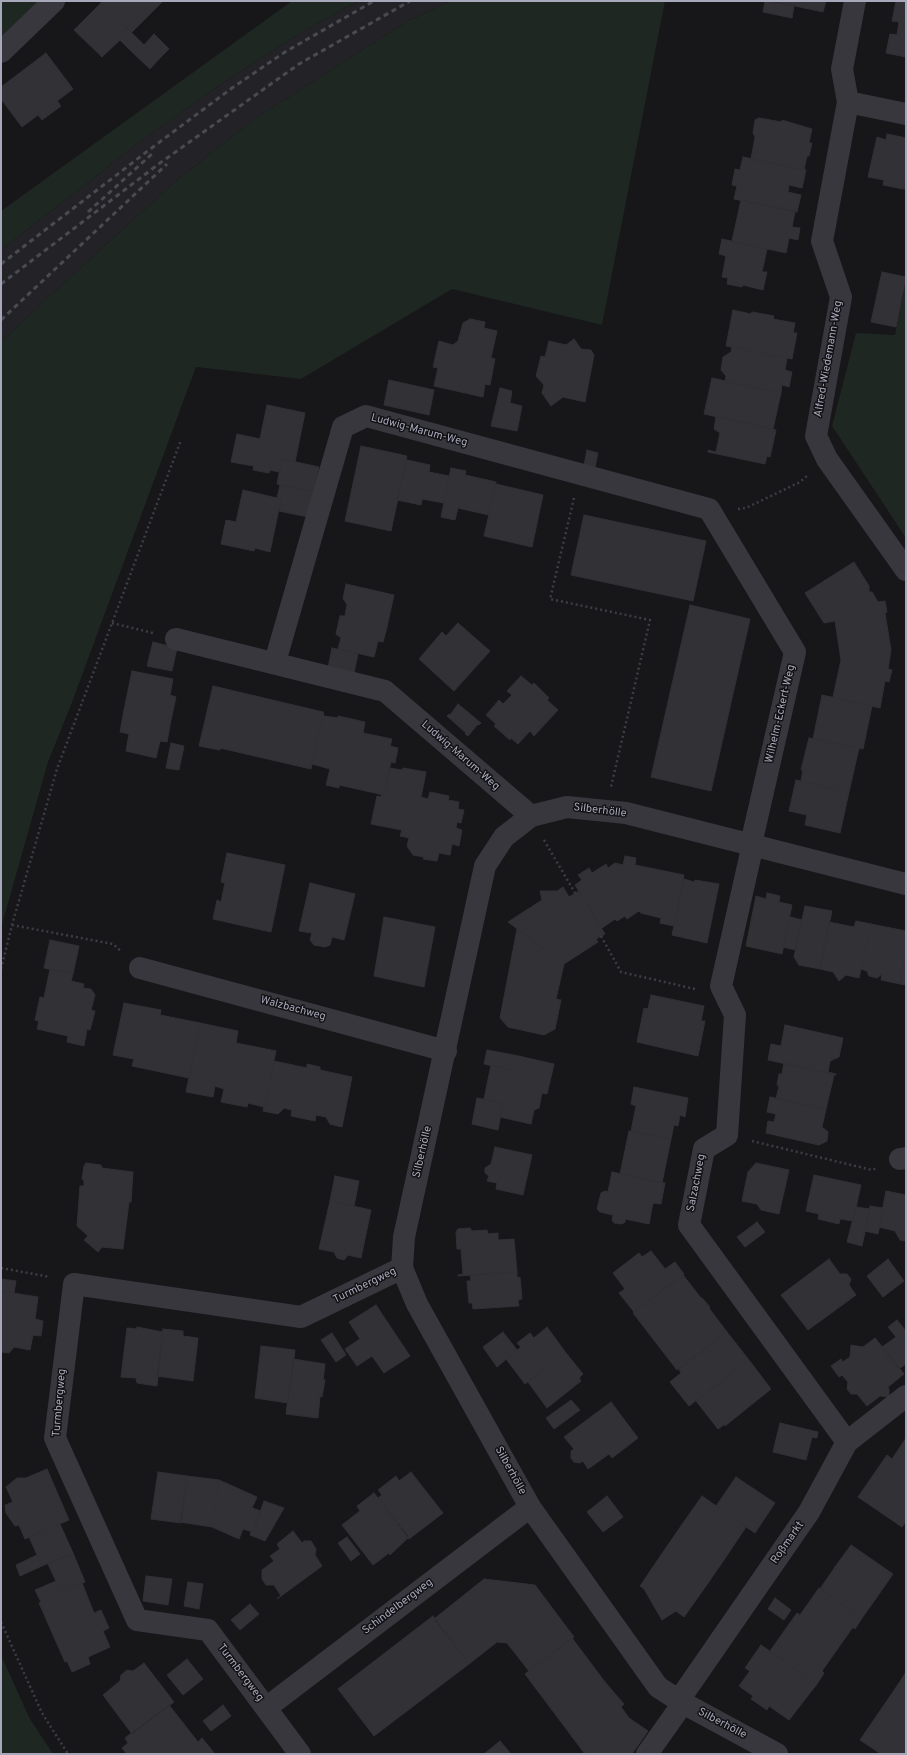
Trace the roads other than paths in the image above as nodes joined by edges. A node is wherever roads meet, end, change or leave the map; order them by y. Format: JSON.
{"nodes":[{"id":1,"x":54,"y":1,"type":"edge"},
{"id":2,"x":855,"y":1,"type":"edge"},
{"id":3,"x":1,"y":52,"type":"edge"},
{"id":4,"x":848,"y":102,"type":"junction"},
{"id":5,"x":906,"y":114,"type":"edge"},
{"id":6,"x":709,"y":509,"type":"joint"},
{"id":7,"x":906,"y":570,"type":"edge"},
{"id":8,"x":176,"y":639,"type":"road end"},
{"id":9,"x":275,"y":662,"type":"junction"},
{"id":10,"x":531,"y":816,"type":"junction"},
{"id":11,"x":752,"y":844,"type":"junction"},
{"id":12,"x":906,"y":884,"type":"edge"},
{"id":13,"x":140,"y":968,"type":"road end"},
{"id":14,"x":446,"y":1051,"type":"junction"},
{"id":15,"x":402,"y":1268,"type":"junction"},
{"id":16,"x":906,"y":1396,"type":"edge"},
{"id":17,"x":847,"y":1442,"type":"junction"},
{"id":18,"x":530,"y":1507,"type":"junction"},
{"id":19,"x":681,"y":1702,"type":"junction"},
{"id":20,"x":266,"y":1708,"type":"junction"},
{"id":21,"x":300,"y":1754,"type":"edge"},
{"id":22,"x":647,"y":1754,"type":"edge"},
{"id":23,"x":778,"y":1754,"type":"edge"}],
"edges":[{"from":1,"to":3,"type":"street"},
{"from":2,"to":4,"type":"street","name":"Alfred-Wiedemann-Weg"},
{"from":4,"to":5,"type":"street"},
{"from":4,"to":7,"type":"street","name":"Alfred-Wiedemann-Weg"},
{"from":6,"to":9,"type":"street","name":"Ludwig-Marum-Weg"},
{"from":6,"to":11,"type":"street","name":"Wilhelm-Eckert-Weg"},
{"from":8,"to":9,"type":"street","name":"Ludwig-Marum-Weg"},
{"from":9,"to":10,"type":"street","name":"Ludwig-Marum-Weg"},
{"from":10,"to":11,"type":"street","name":"Silberhölle"},
{"from":10,"to":14,"type":"street","name":"Silberhölle"},
{"from":11,"to":12,"type":"street","name":"Silberhölle"},
{"from":11,"to":17,"type":"street","name":"Salzachweg"},
{"from":13,"to":14,"type":"street","name":"Walzbachweg"},
{"from":14,"to":15,"type":"street","name":"Silberhölle"},
{"from":15,"to":18,"type":"street","name":"Silberhölle"},
{"from":15,"to":20,"type":"street","name":"Turmbergweg"},
{"from":16,"to":17,"type":"street","name":"Roßmarkt"},
{"from":17,"to":19,"type":"street","name":"Roßmarkt"},
{"from":18,"to":19,"type":"street","name":"Silberhölle"},
{"from":18,"to":20,"type":"street","name":"Schindelbergweg"},
{"from":19,"to":22,"type":"street","name":"Roßmarkt"},
{"from":19,"to":23,"type":"street","name":"Silberhölle"},
{"from":20,"to":21,"type":"street","name":"Turmbergweg"}]}
